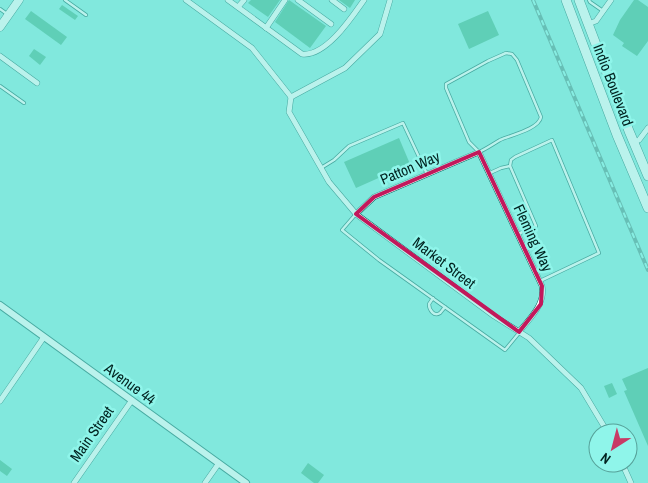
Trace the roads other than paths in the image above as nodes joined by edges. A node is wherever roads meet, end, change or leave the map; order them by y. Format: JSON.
{"nodes":[{"id":1,"x":19,"y":0,"type":"edge"},
{"id":2,"x":65,"y":0,"type":"edge"},
{"id":3,"x":186,"y":0,"type":"edge"},
{"id":4,"x":198,"y":0,"type":"edge"},
{"id":5,"x":228,"y":0,"type":"edge"},
{"id":6,"x":244,"y":0,"type":"edge"},
{"id":7,"x":285,"y":0,"type":"edge"},
{"id":8,"x":298,"y":0,"type":"edge"},
{"id":9,"x":332,"y":0,"type":"edge"},
{"id":10,"x":364,"y":0,"type":"edge"},
{"id":11,"x":390,"y":0,"type":"edge"},
{"id":12,"x":566,"y":0,"type":"edge"},
{"id":13,"x":571,"y":0,"type":"edge"},
{"id":14,"x":579,"y":0,"type":"edge"},
{"id":15,"x":590,"y":0,"type":"edge"},
{"id":16,"x":611,"y":0,"type":"edge"},
{"id":17,"x":194,"y":6,"type":"junction"},
{"id":18,"x":238,"y":8,"type":"junction"},
{"id":19,"x":344,"y":8,"type":"dead end"},
{"id":20,"x":0,"y":9,"type":"edge"},
{"id":21,"x":603,"y":11,"type":"junction"},
{"id":22,"x":8,"y":15,"type":"junction"},
{"id":23,"x":86,"y":15,"type":"dead end"},
{"id":24,"x":331,"y":24,"type":"dead end"},
{"id":25,"x":588,"y":24,"type":"junction"},
{"id":26,"x":0,"y":27,"type":"edge"},
{"id":27,"x":266,"y":28,"type":"junction"},
{"id":28,"x":584,"y":48,"type":"junction"},
{"id":29,"x":0,"y":56,"type":"edge"},
{"id":30,"x":38,"y":83,"type":"dead end"},
{"id":31,"x":0,"y":86,"type":"edge"},
{"id":32,"x":599,"y":86,"type":"junction"},
{"id":33,"x":291,"y":97,"type":"junction"},
{"id":34,"x":24,"y":103,"type":"dead end"},
{"id":35,"x":648,"y":128,"type":"edge"},
{"id":36,"x":634,"y":142,"type":"junction"},
{"id":37,"x":479,"y":152,"type":"junction"},
{"id":38,"x":510,"y":166,"type":"junction"},
{"id":39,"x":630,"y":166,"type":"junction"},
{"id":40,"x":321,"y":168,"type":"junction"},
{"id":41,"x":489,"y":174,"type":"junction"},
{"id":42,"x":427,"y":175,"type":"junction"},
{"id":43,"x":648,"y":176,"type":"edge"},
{"id":44,"x":646,"y":201,"type":"edge"},
{"id":45,"x":648,"y":208,"type":"edge"},
{"id":46,"x":356,"y":214,"type":"junction"},
{"id":47,"x":517,"y":235,"type":"junction"},
{"id":48,"x":539,"y":281,"type":"junction"},
{"id":49,"x":433,"y":298,"type":"junction"},
{"id":50,"x":0,"y":305,"type":"edge"},
{"id":51,"x":445,"y":307,"type":"junction"},
{"id":52,"x":519,"y":332,"type":"junction"},
{"id":53,"x":44,"y":337,"type":"junction"},
{"id":54,"x":0,"y":400,"type":"edge"},
{"id":55,"x":132,"y":400,"type":"junction"},
{"id":56,"x":602,"y":423,"type":"edge"},
{"id":57,"x":219,"y":463,"type":"junction"},
{"id":58,"x":74,"y":483,"type":"edge"},
{"id":59,"x":205,"y":483,"type":"edge"},
{"id":60,"x":246,"y":483,"type":"edge"}],
"edges":[{"from":1,"to":22,"type":"main road"},
{"from":2,"to":23,"type":"lane"},
{"from":3,"to":17,"type":"street"},
{"from":4,"to":17,"type":"street"},
{"from":5,"to":18,"type":"street"},
{"from":6,"to":18,"type":"street"},
{"from":7,"to":27,"type":"street"},
{"from":8,"to":24,"type":"street"},
{"from":9,"to":19,"type":"street"},
{"from":10,"to":27,"type":"street"},
{"from":11,"to":33,"type":"street"},
{"from":12,"to":28,"type":"main road","name":"Indio Boulevard"},
{"from":13,"to":25,"type":"main road"},
{"from":14,"to":25,"type":"main road","name":"Indio Boulevard"},
{"from":15,"to":21,"type":"lane"},
{"from":16,"to":21,"type":"street"},
{"from":17,"to":33,"type":"street"},
{"from":18,"to":27,"type":"street"},
{"from":20,"to":22,"type":"lane"},
{"from":21,"to":25,"type":"street"},
{"from":22,"to":26,"type":"main road"},
{"from":25,"to":28,"type":"main road"},
{"from":25,"to":36,"type":"main road","name":"Indio Boulevard"},
{"from":28,"to":32,"type":"main road","name":"Indio Boulevard"},
{"from":29,"to":30,"type":"street"},
{"from":31,"to":34,"type":"lane"},
{"from":32,"to":36,"type":"main road"},
{"from":32,"to":39,"type":"main road","name":"Indio Boulevard"},
{"from":33,"to":40,"type":"street","name":"Market Street"},
{"from":35,"to":36,"type":"street"},
{"from":36,"to":39,"type":"main road"},
{"from":36,"to":43,"type":"main road","name":"Indio Boulevard"},
{"from":37,"to":37,"type":"lane"},
{"from":37,"to":41,"type":"street","name":"Fleming Way"},
{"from":37,"to":42,"type":"street","name":"Patton Way"},
{"from":38,"to":41,"type":"lane"},
{"from":38,"to":47,"type":"lane"},
{"from":38,"to":48,"type":"lane"},
{"from":39,"to":44,"type":"main road","name":"Indio Boulevard"},
{"from":40,"to":42,"type":"lane"},
{"from":40,"to":46,"type":"street","name":"Market Street"},
{"from":41,"to":47,"type":"street","name":"Fleming Way"},
{"from":42,"to":46,"type":"street","name":"Patton Way"},
{"from":44,"to":45,"type":"main road","name":"Indio Boulevard"},
{"from":46,"to":49,"type":"lane"},
{"from":46,"to":52,"type":"street","name":"Market Street"},
{"from":47,"to":48,"type":"street","name":"Fleming Way"},
{"from":48,"to":52,"type":"street","name":"Fleming Way"},
{"from":49,"to":51,"type":"lane"},
{"from":49,"to":51,"type":"lane"},
{"from":50,"to":53,"type":"street","name":"Avenue 44"},
{"from":51,"to":52,"type":"lane"},
{"from":52,"to":56,"type":"street","name":"Market Street"},
{"from":53,"to":54,"type":"street"},
{"from":53,"to":55,"type":"street","name":"Avenue 44"},
{"from":55,"to":57,"type":"street","name":"Avenue 44"},
{"from":55,"to":58,"type":"street","name":"Main Street"},
{"from":57,"to":59,"type":"street"},
{"from":57,"to":60,"type":"street","name":"Avenue 44"}]}
